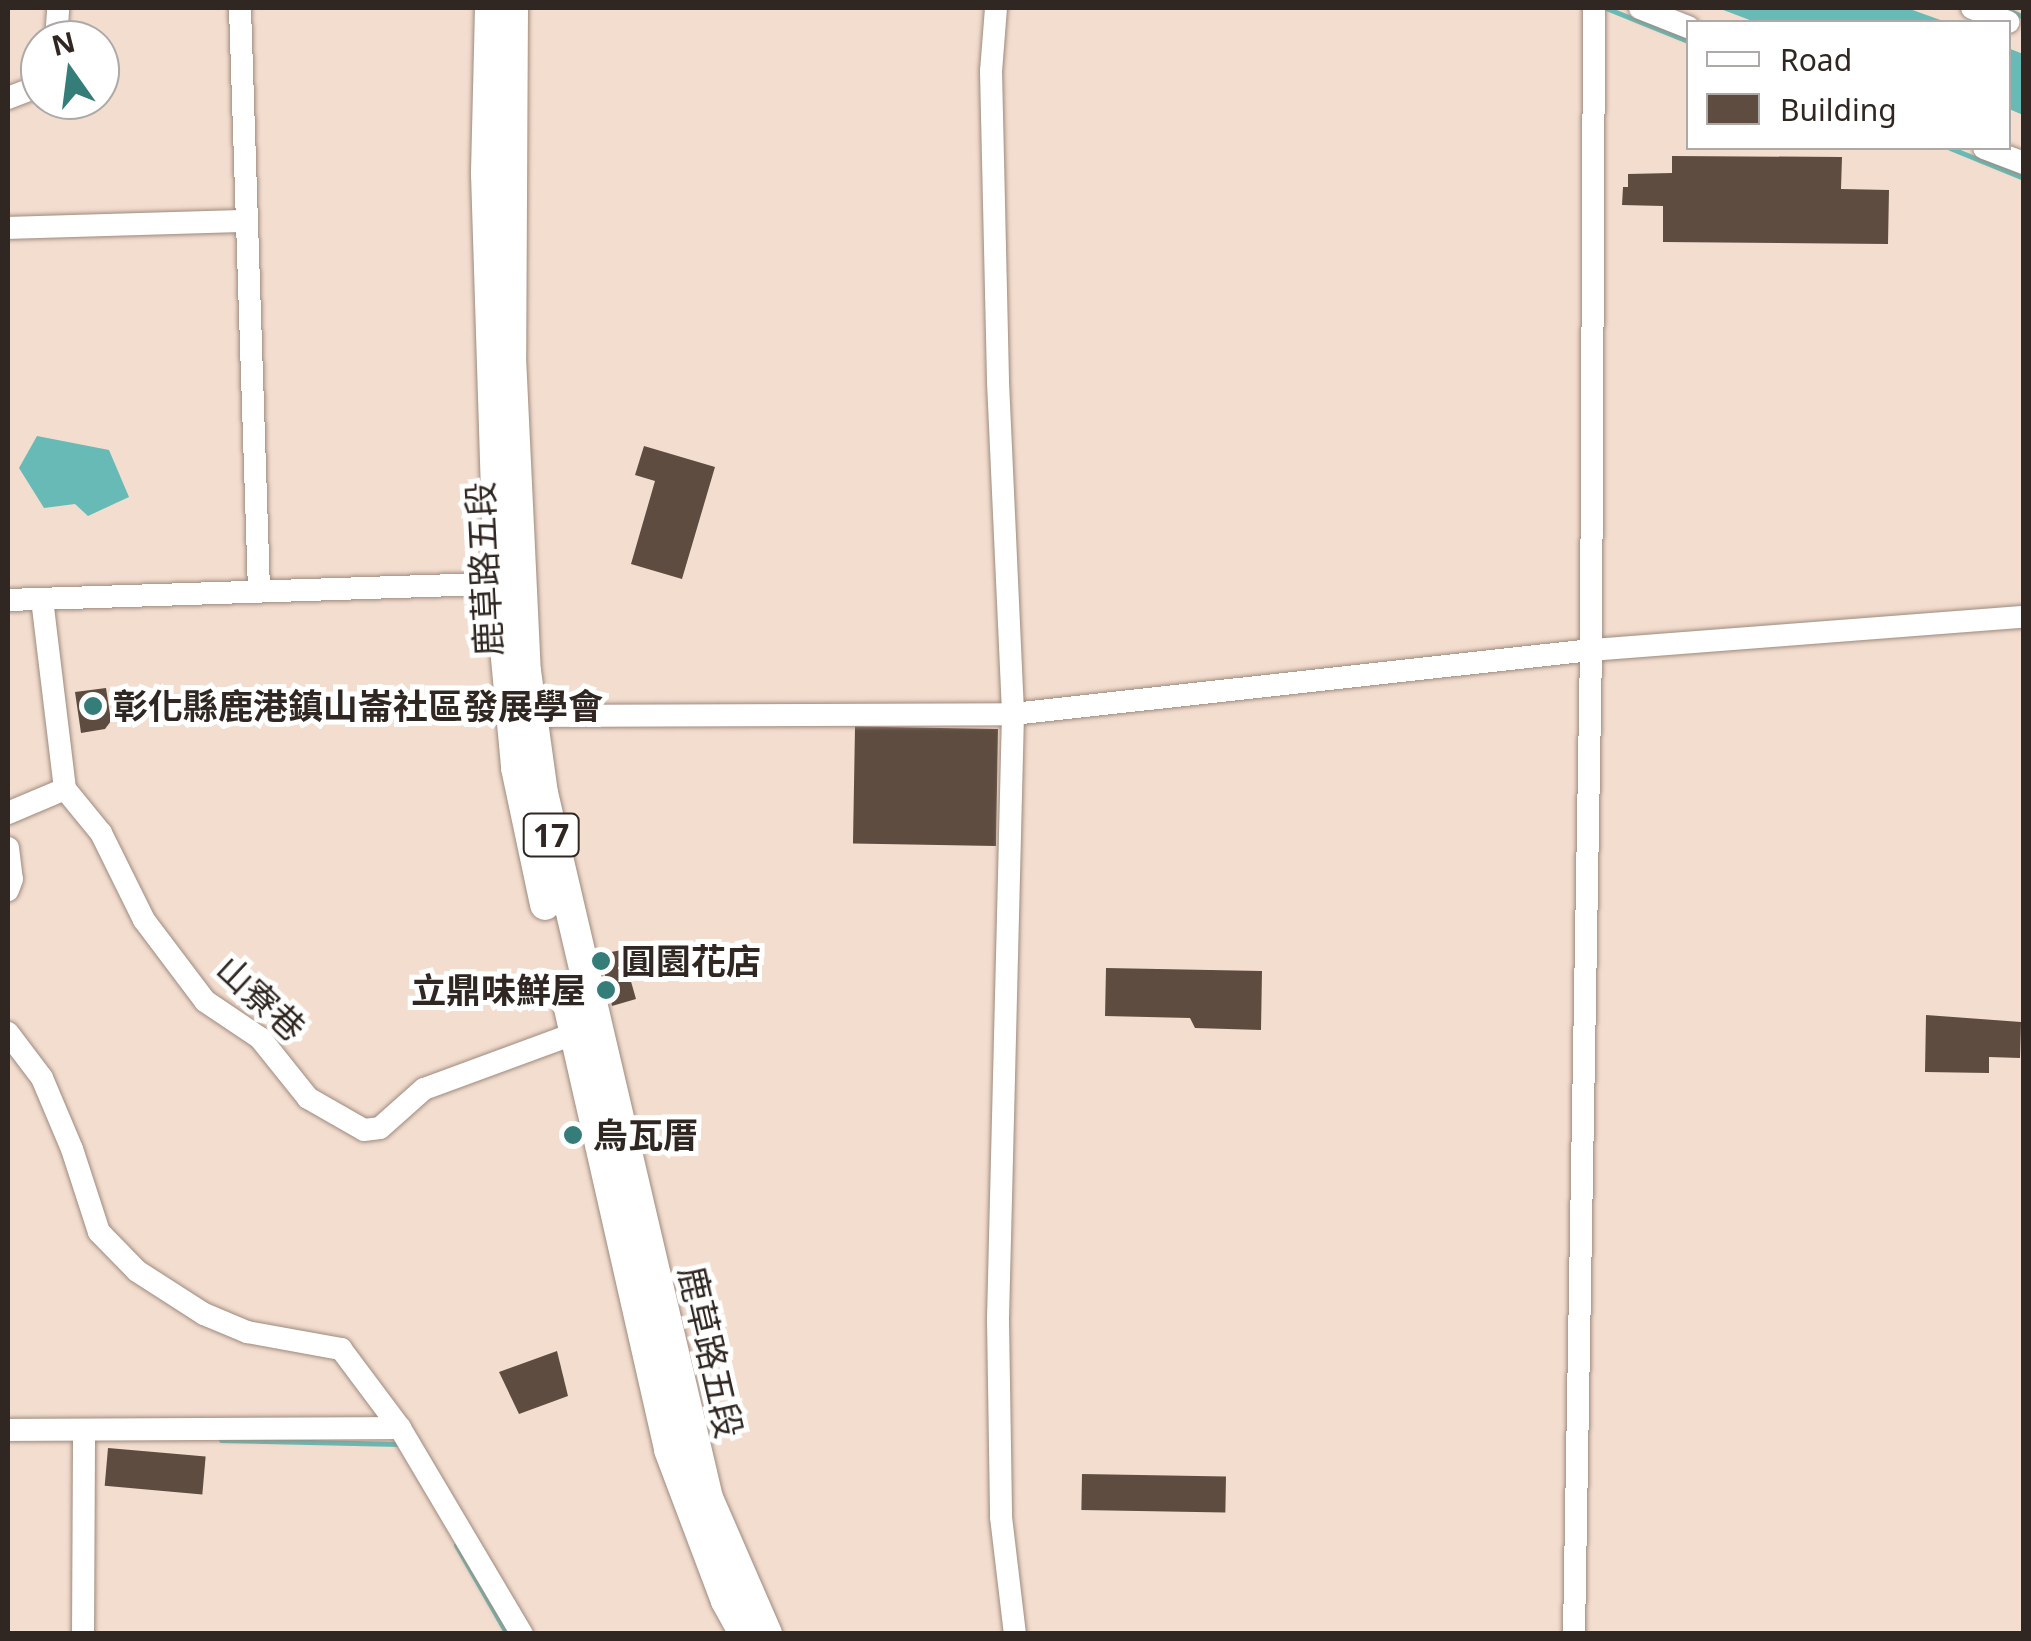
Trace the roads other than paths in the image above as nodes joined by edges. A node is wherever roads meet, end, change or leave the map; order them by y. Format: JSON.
{"nodes":[{"id":1,"x":240,"y":8,"type":"edge"},
{"id":2,"x":490,"y":8,"type":"edge"},
{"id":3,"x":513,"y":8,"type":"edge"},
{"id":4,"x":996,"y":8,"type":"edge"},
{"id":5,"x":1594,"y":8,"type":"edge"},
{"id":6,"x":1640,"y":8,"type":"edge"},
{"id":7,"x":1972,"y":8,"type":"edge"},
{"id":8,"x":2001,"y":20,"type":"edge"},
{"id":9,"x":1686,"y":26,"type":"edge"},
{"id":10,"x":1989,"y":150,"type":"edge"},
{"id":11,"x":2024,"y":163,"type":"edge"},
{"id":12,"x":247,"y":220,"type":"junction"},
{"id":13,"x":8,"y":228,"type":"edge"},
{"id":14,"x":510,"y":583,"type":"junction"},
{"id":15,"x":259,"y":591,"type":"junction"},
{"id":16,"x":8,"y":600,"type":"edge"},
{"id":17,"x":42,"y":600,"type":"junction"},
{"id":18,"x":2024,"y":617,"type":"edge"},
{"id":19,"x":1592,"y":650,"type":"junction"},
{"id":20,"x":1014,"y":714,"type":"junction"},
{"id":21,"x":531,"y":716,"type":"junction"},
{"id":22,"x":66,"y":789,"type":"junction"},
{"id":23,"x":8,"y":813,"type":"edge"},
{"id":24,"x":8,"y":848,"type":"edge"},
{"id":25,"x":8,"y":890,"type":"edge"},
{"id":26,"x":585,"y":1030,"type":"junction"},
{"id":27,"x":9,"y":1039,"type":"edge"},
{"id":28,"x":400,"y":1428,"type":"junction"},
{"id":29,"x":8,"y":1430,"type":"edge"},
{"id":30,"x":84,"y":1432,"type":"junction"},
{"id":31,"x":83,"y":1634,"type":"edge"},
{"id":32,"x":522,"y":1634,"type":"edge"},
{"id":33,"x":744,"y":1634,"type":"edge"},
{"id":34,"x":767,"y":1634,"type":"edge"},
{"id":35,"x":1015,"y":1634,"type":"edge"},
{"id":36,"x":1574,"y":1634,"type":"edge"}],
"edges":[{"from":1,"to":12,"type":"street"},
{"from":2,"to":14,"type":"main road","name":"鹿草路五段","number":"17"},
{"from":3,"to":14,"type":"main road","name":"鹿草路五段","number":"17"},
{"from":4,"to":20,"type":"street"},
{"from":5,"to":19,"type":"street"},
{"from":6,"to":9,"type":"street"},
{"from":7,"to":8,"type":"street"},
{"from":10,"to":11,"type":"street"},
{"from":12,"to":13,"type":"street"},
{"from":12,"to":15,"type":"street"},
{"from":14,"to":15,"type":"street"},
{"from":14,"to":21,"type":"main road","name":"鹿草路五段","number":"17"},
{"from":14,"to":26,"type":"main road","name":"鹿草路五段","number":"17"},
{"from":15,"to":17,"type":"street"},
{"from":16,"to":17,"type":"street"},
{"from":17,"to":22,"type":"street"},
{"from":18,"to":19,"type":"street"},
{"from":19,"to":20,"type":"street"},
{"from":19,"to":36,"type":"street"},
{"from":20,"to":21,"type":"street"},
{"from":20,"to":35,"type":"street"},
{"from":21,"to":26,"type":"main road","name":"鹿草路五段","number":"17"},
{"from":22,"to":23,"type":"street"},
{"from":22,"to":26,"type":"street","name":"山寮巷"},
{"from":24,"to":25,"type":"street"},
{"from":26,"to":33,"type":"main road","name":"鹿草路五段","number":"17"},
{"from":26,"to":34,"type":"main road","name":"鹿草路五段","number":"17"},
{"from":27,"to":28,"type":"street"},
{"from":28,"to":30,"type":"street"},
{"from":28,"to":32,"type":"street"},
{"from":29,"to":30,"type":"street"},
{"from":30,"to":31,"type":"street"}]}
